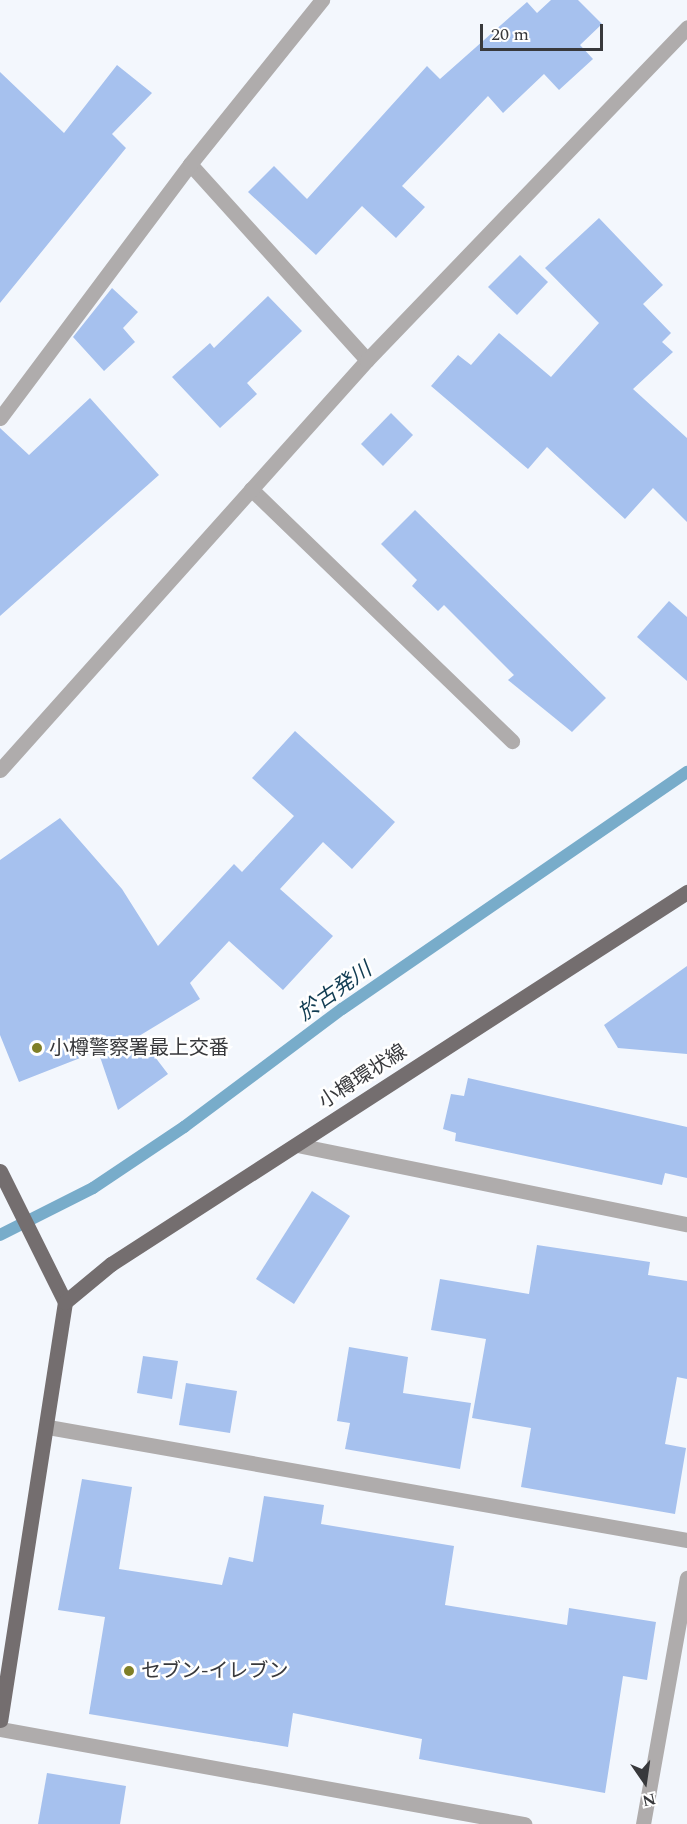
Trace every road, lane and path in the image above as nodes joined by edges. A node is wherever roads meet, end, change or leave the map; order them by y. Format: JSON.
{"nodes":[{"id":1,"x":322,"y":0,"type":"edge"},
{"id":2,"x":687,"y":27,"type":"edge"},
{"id":3,"x":190,"y":164,"type":"junction"},
{"id":4,"x":366,"y":360,"type":"junction"},
{"id":5,"x":0,"y":418,"type":"edge"},
{"id":6,"x":251,"y":489,"type":"junction"},
{"id":7,"x":512,"y":741,"type":"dead end"},
{"id":8,"x":0,"y":770,"type":"edge"},
{"id":9,"x":687,"y":892,"type":"edge"},
{"id":10,"x":297,"y":1145,"type":"junction"},
{"id":11,"x":0,"y":1171,"type":"edge"},
{"id":12,"x":687,"y":1224,"type":"edge"},
{"id":13,"x":65,"y":1302,"type":"junction"},
{"id":14,"x":48,"y":1427,"type":"junction"},
{"id":15,"x":687,"y":1540,"type":"edge"},
{"id":16,"x":687,"y":1578,"type":"edge"},
{"id":17,"x":0,"y":1720,"type":"edge"},
{"id":18,"x":0,"y":1729,"type":"edge"},
{"id":19,"x":524,"y":1824,"type":"edge"},
{"id":20,"x":643,"y":1824,"type":"edge"}],
"edges":[{"from":1,"to":3,"type":"street"},
{"from":2,"to":4,"type":"street"},
{"from":3,"to":4,"type":"street"},
{"from":3,"to":5,"type":"street"},
{"from":4,"to":6,"type":"street"},
{"from":6,"to":7,"type":"street"},
{"from":6,"to":8,"type":"street"},
{"from":9,"to":10,"type":"main road","name":"小樽環状線"},
{"from":10,"to":12,"type":"street"},
{"from":10,"to":13,"type":"main road","name":"小樽環状線"},
{"from":11,"to":13,"type":"main road"},
{"from":13,"to":14,"type":"main road"},
{"from":14,"to":15,"type":"street"},
{"from":14,"to":17,"type":"main road"},
{"from":16,"to":20,"type":"street"},
{"from":18,"to":19,"type":"street"}]}
